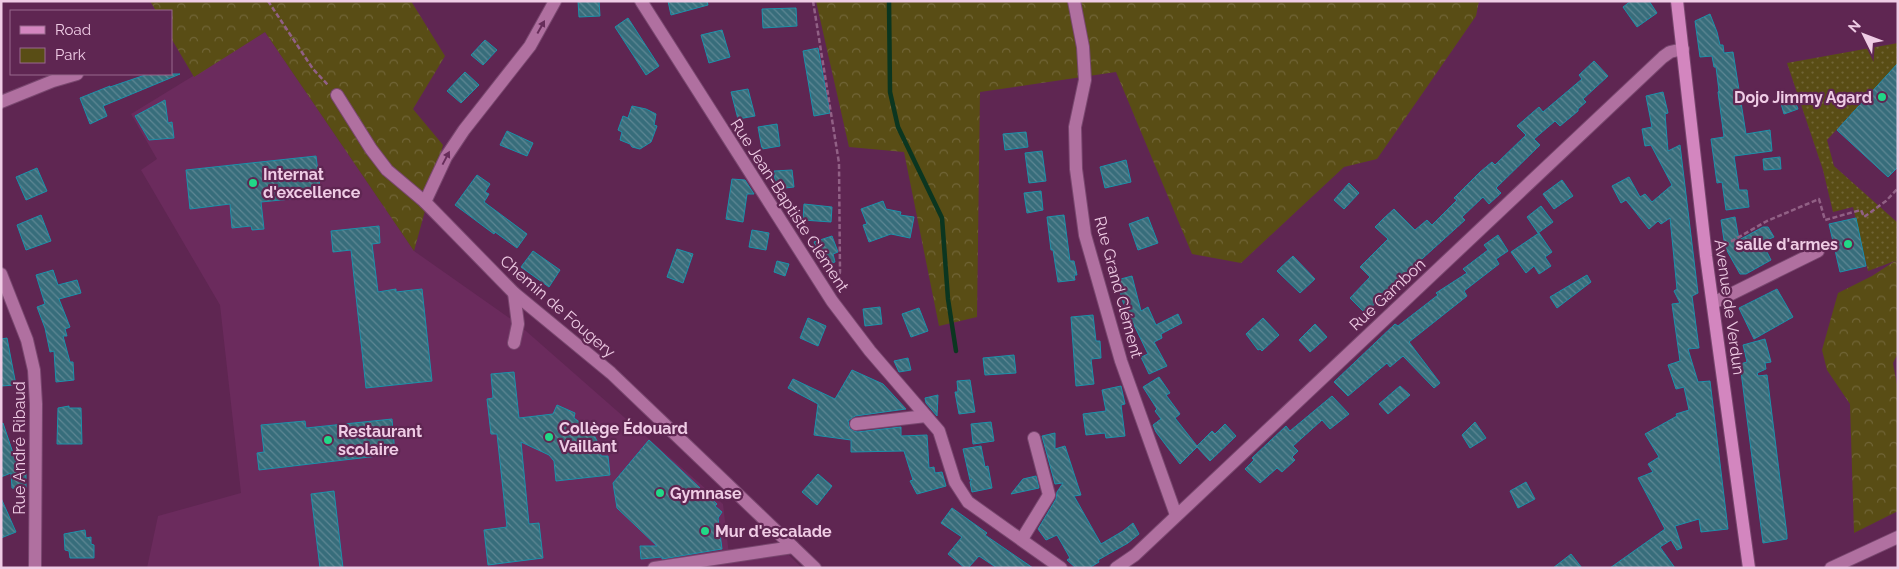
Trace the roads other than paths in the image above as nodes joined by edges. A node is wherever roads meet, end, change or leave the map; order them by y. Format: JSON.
{"nodes":[{"id":1,"x":555,"y":1,"type":"edge"},
{"id":2,"x":641,"y":1,"type":"edge"},
{"id":3,"x":1074,"y":1,"type":"edge"},
{"id":4,"x":1678,"y":1,"type":"edge"},
{"id":5,"x":1683,"y":50,"type":"junction"},
{"id":6,"x":74,"y":75,"type":"edge"},
{"id":7,"x":337,"y":95,"type":"road end"},
{"id":8,"x":1,"y":102,"type":"edge"},
{"id":9,"x":425,"y":202,"type":"junction"},
{"id":10,"x":1818,"y":251,"type":"dead end"},
{"id":11,"x":1,"y":274,"type":"edge"},
{"id":12,"x":514,"y":292,"type":"junction"},
{"id":13,"x":1713,"y":303,"type":"junction"},
{"id":14,"x":514,"y":343,"type":"dead end"},
{"id":15,"x":926,"y":416,"type":"junction"},
{"id":16,"x":856,"y":424,"type":"dead end"},
{"id":17,"x":1034,"y":438,"type":"dead end"},
{"id":18,"x":1176,"y":515,"type":"junction"},
{"id":19,"x":1898,"y":537,"type":"edge"},
{"id":20,"x":1022,"y":539,"type":"junction"},
{"id":21,"x":793,"y":547,"type":"junction"},
{"id":22,"x":35,"y":568,"type":"edge"},
{"id":23,"x":654,"y":568,"type":"edge"},
{"id":24,"x":815,"y":568,"type":"edge"},
{"id":25,"x":1061,"y":568,"type":"edge"},
{"id":26,"x":1116,"y":568,"type":"edge"},
{"id":27,"x":1748,"y":568,"type":"edge"},
{"id":28,"x":1831,"y":568,"type":"edge"}],
"edges":[{"from":9,"to":1,"type":"street","one_way":true},
{"from":2,"to":15,"type":"street","name":"Rue Jean-Baptiste Clément"},
{"from":3,"to":18,"type":"street","name":"Rue Grand Clément"},
{"from":4,"to":5,"type":"main road","name":"Avenue de Verdun"},
{"from":5,"to":13,"type":"main road","name":"Avenue de Verdun"},
{"from":5,"to":18,"type":"street","name":"Rue Gambon"},
{"from":6,"to":8,"type":"street"},
{"from":7,"to":9,"type":"street","name":"Chemin de Fougery"},
{"from":9,"to":12,"type":"street","name":"Chemin de Fougery"},
{"from":10,"to":13,"type":"street"},
{"from":11,"to":22,"type":"street","name":"Rue André Ribaud"},
{"from":12,"to":14,"type":"street"},
{"from":12,"to":21,"type":"street","name":"Chemin de Fougery"},
{"from":13,"to":27,"type":"main road","name":"Avenue de Verdun"},
{"from":15,"to":16,"type":"street"},
{"from":15,"to":20,"type":"street","name":"Rue Jean-Baptiste Clément"},
{"from":17,"to":20,"type":"street"},
{"from":18,"to":26,"type":"street","name":"Rue Gambon"},
{"from":19,"to":28,"type":"street"},
{"from":20,"to":25,"type":"street","name":"Rue Jean-Baptiste Clément"},
{"from":21,"to":23,"type":"street"},
{"from":21,"to":24,"type":"street","name":"Chemin de Fougery"}]}
